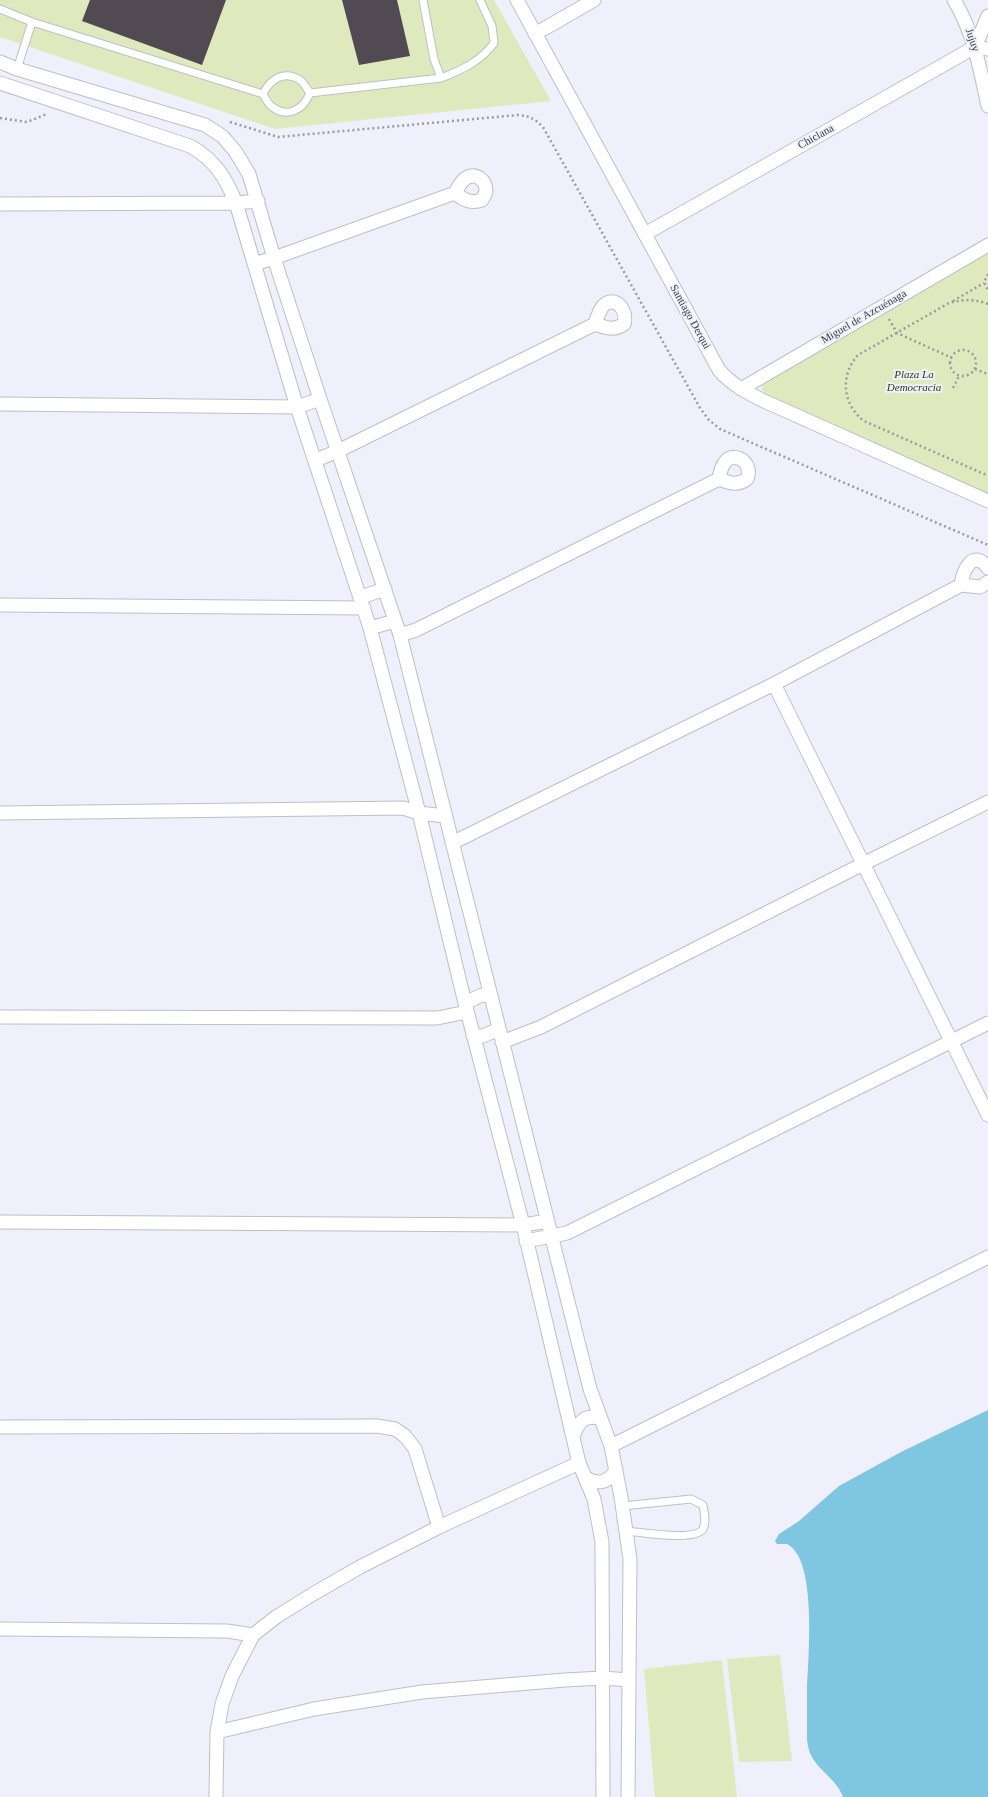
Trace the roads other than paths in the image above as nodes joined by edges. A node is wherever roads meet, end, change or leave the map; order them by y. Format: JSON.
{"nodes":[{"id":1,"x":423,"y":0,"type":"edge"},
{"id":2,"x":480,"y":0,"type":"edge"},
{"id":3,"x":517,"y":0,"type":"edge"},
{"id":4,"x":594,"y":0,"type":"edge"},
{"id":5,"x":954,"y":0,"type":"edge"},
{"id":6,"x":0,"y":9,"type":"edge"},
{"id":7,"x":988,"y":16,"type":"edge"},
{"id":8,"x":32,"y":22,"type":"junction"},
{"id":9,"x":535,"y":34,"type":"junction"},
{"id":10,"x":982,"y":48,"type":"edge"},
{"id":11,"x":10,"y":66,"type":"edge"},
{"id":12,"x":441,"y":78,"type":"junction"},
{"id":13,"x":3,"y":84,"type":"edge"},
{"id":14,"x":310,"y":93,"type":"junction"},
{"id":15,"x":263,"y":94,"type":"junction"},
{"id":16,"x":988,"y":106,"type":"edge"},
{"id":17,"x":455,"y":193,"type":"dead end"},
{"id":18,"x":258,"y":201,"type":"junction"},
{"id":19,"x":236,"y":203,"type":"junction"},
{"id":20,"x":0,"y":204,"type":"edge"},
{"id":21,"x":645,"y":234,"type":"junction"},
{"id":22,"x":988,"y":245,"type":"edge"},
{"id":23,"x":274,"y":258,"type":"junction"},
{"id":24,"x":254,"y":264,"type":"junction"},
{"id":25,"x":596,"y":324,"type":"dead end"},
{"id":26,"x":741,"y":389,"type":"junction"},
{"id":27,"x":320,"y":399,"type":"junction"},
{"id":28,"x":0,"y":404,"type":"edge"},
{"id":29,"x":297,"y":407,"type":"junction"},
{"id":30,"x":338,"y":451,"type":"junction"},
{"id":31,"x":316,"y":460,"type":"junction"},
{"id":32,"x":719,"y":479,"type":"dead end"},
{"id":33,"x":988,"y":502,"type":"edge"},
{"id":34,"x":988,"y":568,"type":"edge"},
{"id":35,"x":988,"y":582,"type":"edge"},
{"id":36,"x":961,"y":584,"type":"junction"},
{"id":37,"x":385,"y":589,"type":"junction"},
{"id":38,"x":363,"y":603,"type":"junction"},
{"id":39,"x":0,"y":605,"type":"edge"},
{"id":40,"x":395,"y":621,"type":"junction"},
{"id":41,"x":370,"y":628,"type":"junction"},
{"id":42,"x":400,"y":635,"type":"junction"},
{"id":43,"x":774,"y":684,"type":"junction"},
{"id":44,"x":988,"y":802,"type":"edge"},
{"id":45,"x":0,"y":813,"type":"edge"},
{"id":46,"x":419,"y":813,"type":"junction"},
{"id":47,"x":445,"y":816,"type":"junction"},
{"id":48,"x":452,"y":843,"type":"junction"},
{"id":49,"x":863,"y":864,"type":"junction"},
{"id":50,"x":491,"y":996,"type":"junction"},
{"id":51,"x":466,"y":1008,"type":"junction"},
{"id":52,"x":0,"y":1017,"type":"edge"},
{"id":53,"x":988,"y":1024,"type":"edge"},
{"id":54,"x":499,"y":1029,"type":"junction"},
{"id":55,"x":473,"y":1036,"type":"junction"},
{"id":56,"x":952,"y":1041,"type":"junction"},
{"id":57,"x":502,"y":1042,"type":"junction"},
{"id":58,"x":988,"y":1115,"type":"edge"},
{"id":59,"x":548,"y":1221,"type":"junction"},
{"id":60,"x":0,"y":1222,"type":"edge"},
{"id":61,"x":523,"y":1225,"type":"junction"},
{"id":62,"x":552,"y":1237,"type":"junction"},
{"id":63,"x":526,"y":1242,"type":"junction"},
{"id":64,"x":988,"y":1256,"type":"edge"},
{"id":65,"x":601,"y":1419,"type":"junction"},
{"id":66,"x":0,"y":1426,"type":"edge"},
{"id":67,"x":573,"y":1437,"type":"junction"},
{"id":68,"x":611,"y":1446,"type":"junction"},
{"id":69,"x":579,"y":1463,"type":"junction"},
{"id":70,"x":616,"y":1470,"type":"junction"},
{"id":71,"x":586,"y":1478,"type":"junction"},
{"id":72,"x":623,"y":1506,"type":"junction"},
{"id":73,"x":439,"y":1527,"type":"junction"},
{"id":74,"x":626,"y":1531,"type":"junction"},
{"id":75,"x":0,"y":1629,"type":"edge"},
{"id":76,"x":253,"y":1635,"type":"junction"},
{"id":77,"x":602,"y":1678,"type":"junction"},
{"id":78,"x":629,"y":1680,"type":"junction"},
{"id":79,"x":218,"y":1732,"type":"junction"},
{"id":80,"x":216,"y":1797,"type":"edge"},
{"id":81,"x":603,"y":1797,"type":"edge"},
{"id":82,"x":628,"y":1797,"type":"edge"}],
"edges":[{"from":1,"to":12,"type":"lane"},
{"from":2,"to":12,"type":"lane"},
{"from":3,"to":9,"type":"street","name":"Santiago Derqui"},
{"from":4,"to":9,"type":"street"},
{"from":5,"to":10,"type":"street","name":"Jujuy"},
{"from":6,"to":8,"type":"lane"},
{"from":7,"to":10,"type":"street"},
{"from":8,"to":11,"type":"lane"},
{"from":8,"to":15,"type":"lane"},
{"from":9,"to":21,"type":"street","name":"Santiago Derqui"},
{"from":10,"to":16,"type":"street","name":"Jujuy"},
{"from":10,"to":21,"type":"street","name":"Chiclana"},
{"from":11,"to":13,"type":"street"},
{"from":11,"to":18,"type":"street"},
{"from":12,"to":14,"type":"lane"},
{"from":13,"to":19,"type":"street"},
{"from":14,"to":15,"type":"lane"},
{"from":14,"to":15,"type":"lane"},
{"from":17,"to":23,"type":"street"},
{"from":18,"to":19,"type":"street"},
{"from":18,"to":23,"type":"street"},
{"from":19,"to":20,"type":"street"},
{"from":19,"to":24,"type":"street"},
{"from":21,"to":26,"type":"street","name":"Santiago Derqui"},
{"from":22,"to":26,"type":"street","name":"Miguel de Azcuénaga"},
{"from":23,"to":24,"type":"street"},
{"from":23,"to":27,"type":"street"},
{"from":24,"to":29,"type":"street"},
{"from":25,"to":30,"type":"street"},
{"from":26,"to":33,"type":"street","name":"Santiago Derqui"},
{"from":27,"to":29,"type":"street"},
{"from":27,"to":30,"type":"street"},
{"from":28,"to":29,"type":"street"},
{"from":29,"to":31,"type":"street"},
{"from":30,"to":31,"type":"street"},
{"from":30,"to":37,"type":"street"},
{"from":31,"to":38,"type":"street"},
{"from":32,"to":42,"type":"street"},
{"from":34,"to":36,"type":"street"},
{"from":35,"to":36,"type":"street"},
{"from":36,"to":43,"type":"street"},
{"from":37,"to":38,"type":"street"},
{"from":37,"to":40,"type":"street"},
{"from":38,"to":39,"type":"street"},
{"from":38,"to":41,"type":"street"},
{"from":40,"to":41,"type":"street"},
{"from":40,"to":42,"type":"street"},
{"from":41,"to":46,"type":"street"},
{"from":42,"to":47,"type":"street"},
{"from":43,"to":48,"type":"street"},
{"from":43,"to":49,"type":"street"},
{"from":44,"to":49,"type":"street"},
{"from":45,"to":46,"type":"street"},
{"from":46,"to":47,"type":"street"},
{"from":46,"to":51,"type":"street"},
{"from":47,"to":48,"type":"street"},
{"from":48,"to":50,"type":"street"},
{"from":49,"to":56,"type":"street"},
{"from":49,"to":57,"type":"street"},
{"from":50,"to":51,"type":"street"},
{"from":50,"to":54,"type":"street"},
{"from":51,"to":52,"type":"street"},
{"from":51,"to":55,"type":"street"},
{"from":53,"to":56,"type":"street"},
{"from":54,"to":55,"type":"street"},
{"from":54,"to":57,"type":"street"},
{"from":55,"to":61,"type":"street"},
{"from":56,"to":58,"type":"street"},
{"from":56,"to":62,"type":"street"},
{"from":57,"to":59,"type":"street"},
{"from":59,"to":61,"type":"street"},
{"from":59,"to":62,"type":"street"},
{"from":60,"to":61,"type":"street"},
{"from":61,"to":63,"type":"street"},
{"from":62,"to":63,"type":"street"},
{"from":62,"to":65,"type":"street"},
{"from":63,"to":67,"type":"street"},
{"from":64,"to":68,"type":"street"},
{"from":65,"to":67,"type":"street"},
{"from":65,"to":68,"type":"street"},
{"from":66,"to":73,"type":"street"},
{"from":67,"to":69,"type":"street"},
{"from":68,"to":70,"type":"street"},
{"from":69,"to":71,"type":"street"},
{"from":69,"to":73,"type":"street"},
{"from":70,"to":71,"type":"street"},
{"from":70,"to":72,"type":"street"},
{"from":71,"to":77,"type":"street"},
{"from":72,"to":74,"type":"street"},
{"from":72,"to":74,"type":"lane"},
{"from":73,"to":76,"type":"street"},
{"from":74,"to":78,"type":"street"},
{"from":75,"to":76,"type":"street"},
{"from":76,"to":79,"type":"street"},
{"from":77,"to":78,"type":"street"},
{"from":77,"to":79,"type":"street"},
{"from":77,"to":81,"type":"street"},
{"from":78,"to":82,"type":"street"},
{"from":79,"to":80,"type":"street"}]}
